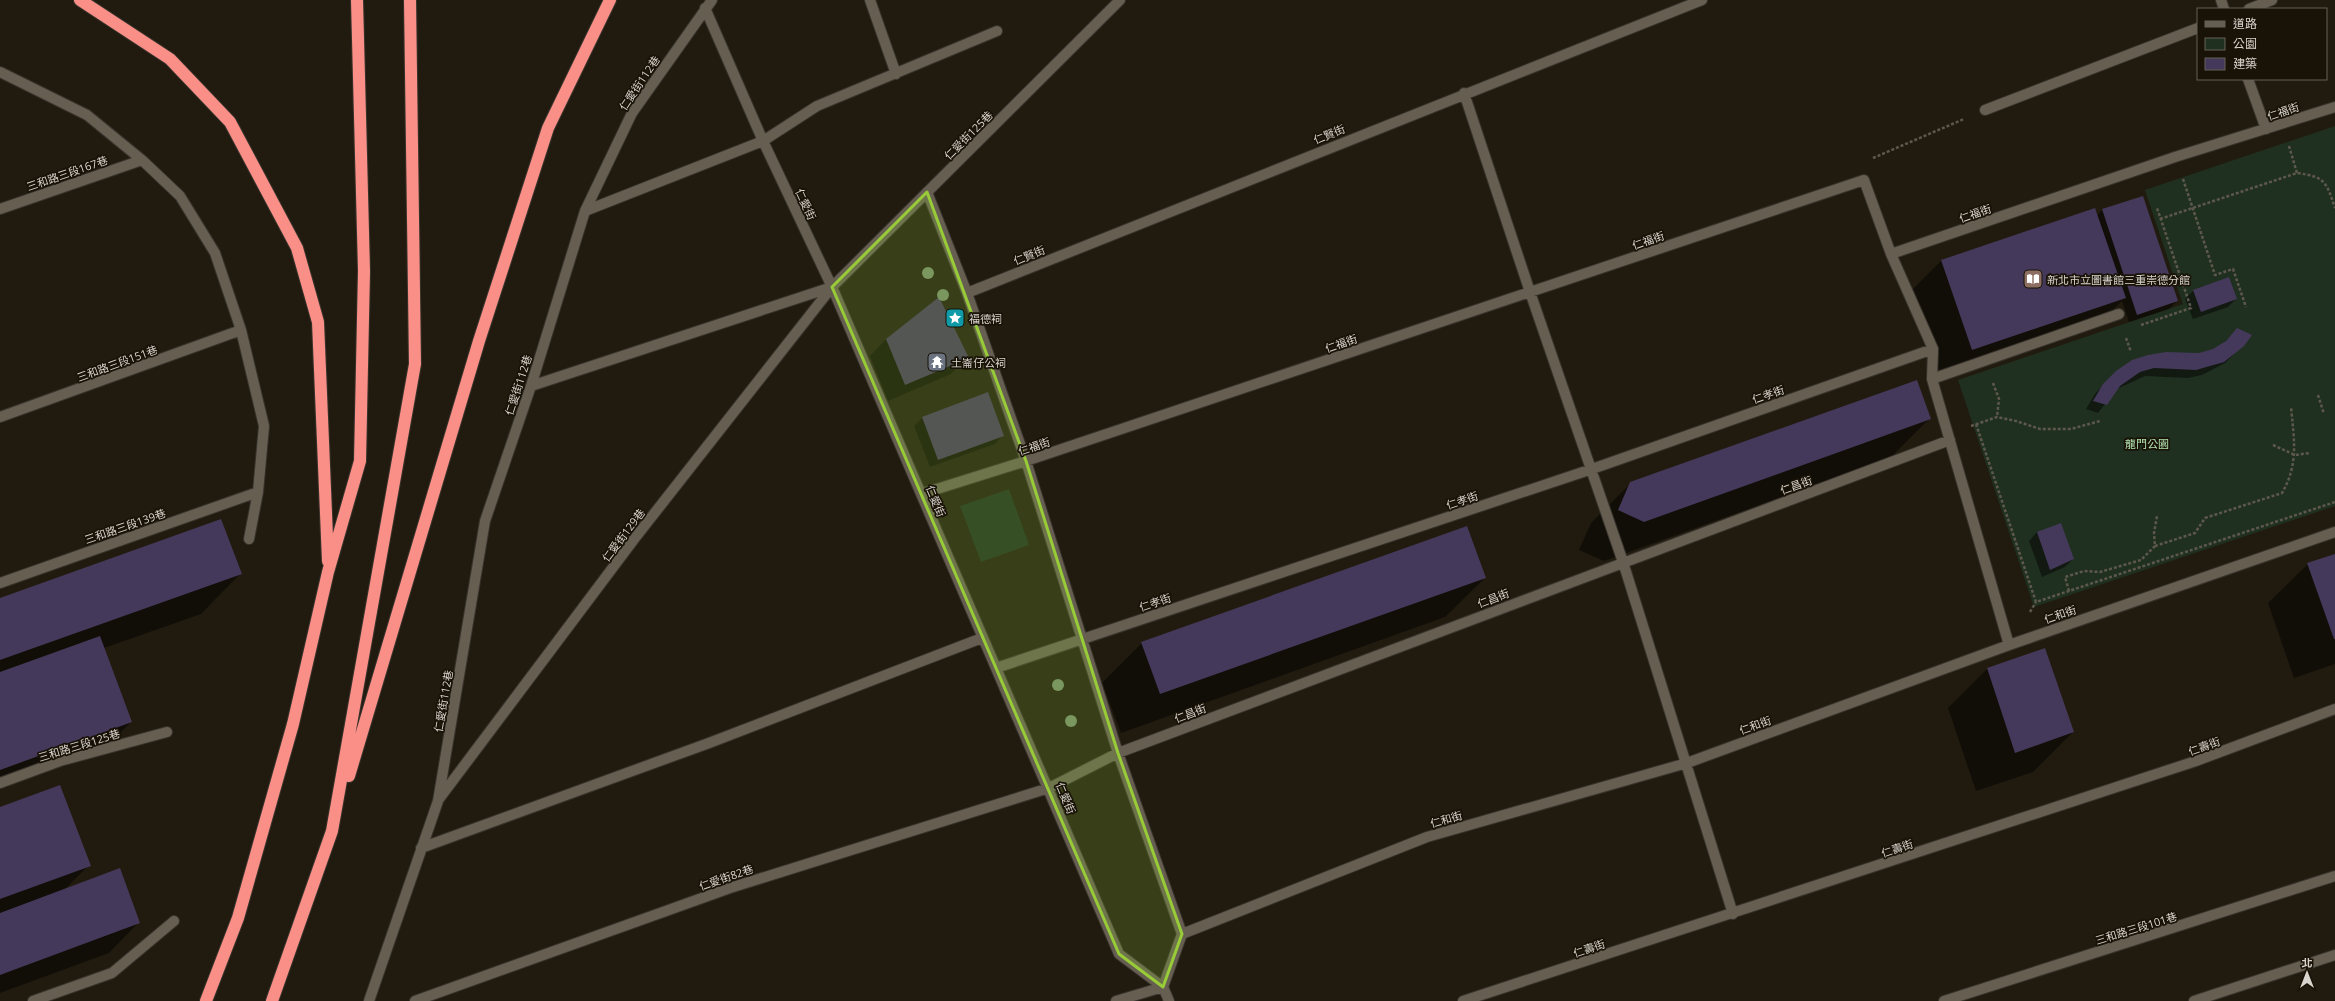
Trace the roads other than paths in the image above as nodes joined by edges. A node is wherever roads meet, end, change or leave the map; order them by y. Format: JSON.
{"nodes":[{"id":1,"x":80,"y":0,"type":"edge"},
{"id":2,"x":357,"y":0,"type":"edge"},
{"id":3,"x":410,"y":0,"type":"edge"},
{"id":4,"x":610,"y":0,"type":"edge"},
{"id":5,"x":870,"y":0,"type":"edge"},
{"id":6,"x":1120,"y":0,"type":"edge"},
{"id":7,"x":1702,"y":0,"type":"edge"},
{"id":8,"x":2272,"y":0,"type":"edge"},
{"id":9,"x":708,"y":4,"type":"edge"},
{"id":10,"x":2252,"y":8,"type":"edge"},
{"id":11,"x":2197,"y":28,"type":"edge"},
{"id":12,"x":997,"y":30,"type":"dead end"},
{"id":13,"x":0,"y":72,"type":"edge"},
{"id":14,"x":896,"y":74,"type":"junction"},
{"id":15,"x":2248,"y":80,"type":"edge"},
{"id":16,"x":1464,"y":93,"type":"junction"},
{"id":17,"x":1985,"y":110,"type":"road end"},
{"id":18,"x":2334,"y":110,"type":"edge"},
{"id":19,"x":2266,"y":129,"type":"junction"},
{"id":20,"x":763,"y":141,"type":"junction"},
{"id":21,"x":142,"y":160,"type":"junction"},
{"id":22,"x":927,"y":192,"type":"junction"},
{"id":23,"x":0,"y":209,"type":"edge"},
{"id":24,"x":585,"y":211,"type":"junction"},
{"id":25,"x":1891,"y":254,"type":"junction"},
{"id":26,"x":832,"y":287,"type":"junction"},
{"id":27,"x":1530,"y":292,"type":"junction"},
{"id":28,"x":967,"y":293,"type":"junction"},
{"id":29,"x":2119,"y":314,"type":"dead end"},
{"id":30,"x":241,"y":330,"type":"junction"},
{"id":31,"x":1933,"y":349,"type":"junction"},
{"id":32,"x":1932,"y":379,"type":"junction"},
{"id":33,"x":531,"y":386,"type":"junction"},
{"id":34,"x":0,"y":417,"type":"edge"},
{"id":35,"x":1949,"y":437,"type":"junction"},
{"id":36,"x":1026,"y":461,"type":"junction"},
{"id":37,"x":1592,"y":469,"type":"junction"},
{"id":38,"x":258,"y":492,"type":"junction"},
{"id":39,"x":921,"y":494,"type":"junction"},
{"id":40,"x":2335,"y":532,"type":"edge"},
{"id":41,"x":249,"y":539,"type":"dead end"},
{"id":42,"x":1623,"y":562,"type":"junction"},
{"id":43,"x":328,"y":572,"type":"junction"},
{"id":44,"x":0,"y":583,"type":"edge"},
{"id":45,"x":982,"y":638,"type":"junction"},
{"id":46,"x":1082,"y":639,"type":"junction"},
{"id":47,"x":2009,"y":645,"type":"junction"},
{"id":48,"x":996,"y":668,"type":"junction"},
{"id":49,"x":2335,"y":709,"type":"edge"},
{"id":50,"x":167,"y":732,"type":"dead end"},
{"id":51,"x":1118,"y":753,"type":"junction"},
{"id":52,"x":1687,"y":763,"type":"junction"},
{"id":53,"x":0,"y":784,"type":"edge"},
{"id":54,"x":1049,"y":788,"type":"junction"},
{"id":55,"x":438,"y":800,"type":"junction"},
{"id":56,"x":332,"y":831,"type":"junction"},
{"id":57,"x":421,"y":848,"type":"junction"},
{"id":58,"x":2335,"y":876,"type":"edge"},
{"id":59,"x":1733,"y":914,"type":"junction"},
{"id":60,"x":174,"y":921,"type":"dead end"},
{"id":61,"x":1182,"y":934,"type":"junction"},
{"id":62,"x":2335,"y":954,"type":"edge"},
{"id":63,"x":1164,"y":987,"type":"junction"},
{"id":64,"x":33,"y":1001,"type":"edge"},
{"id":65,"x":206,"y":1001,"type":"edge"},
{"id":66,"x":272,"y":1001,"type":"edge"},
{"id":67,"x":369,"y":1001,"type":"edge"},
{"id":68,"x":415,"y":1001,"type":"edge"},
{"id":69,"x":1116,"y":1001,"type":"edge"},
{"id":70,"x":1169,"y":1001,"type":"edge"},
{"id":71,"x":1463,"y":1001,"type":"edge"},
{"id":72,"x":1944,"y":1001,"type":"edge"},
{"id":73,"x":2194,"y":1001,"type":"edge"}],
"edges":[{"from":1,"to":43,"type":"highway"},
{"from":2,"to":43,"type":"highway"},
{"from":3,"to":56,"type":"highway"},
{"from":4,"to":56,"type":"highway"},
{"from":5,"to":14,"type":"street"},
{"from":6,"to":22,"type":"street","name":"仁愛街125巷"},
{"from":7,"to":16,"type":"street","name":"仁賢街"},
{"from":8,"to":10,"type":"street"},
{"from":9,"to":20,"type":"street","name":"仁愛街"},
{"from":9,"to":24,"type":"street","name":"仁愛街112巷"},
{"from":11,"to":17,"type":"street"},
{"from":12,"to":14,"type":"street"},
{"from":13,"to":21,"type":"street"},
{"from":14,"to":20,"type":"street"},
{"from":15,"to":19,"type":"street"},
{"from":16,"to":27,"type":"street"},
{"from":16,"to":28,"type":"street","name":"仁賢街"},
{"from":18,"to":19,"type":"street","name":"仁福街"},
{"from":19,"to":25,"type":"street","name":"仁福街"},
{"from":20,"to":24,"type":"street"},
{"from":20,"to":26,"type":"street","name":"仁愛街"},
{"from":21,"to":23,"type":"street","name":"三和路三段167巷"},
{"from":21,"to":30,"type":"street"},
{"from":22,"to":26,"type":"street","name":"仁愛街125巷"},
{"from":22,"to":28,"type":"street"},
{"from":24,"to":33,"type":"street","name":"仁愛街112巷"},
{"from":25,"to":27,"type":"street","name":"仁福街"},
{"from":25,"to":31,"type":"street"},
{"from":26,"to":33,"type":"street"},
{"from":26,"to":39,"type":"street","name":"仁愛街"},
{"from":26,"to":55,"type":"street","name":"仁愛街129巷"},
{"from":27,"to":36,"type":"street","name":"仁福街"},
{"from":27,"to":37,"type":"street"},
{"from":28,"to":36,"type":"street"},
{"from":29,"to":32,"type":"street"},
{"from":30,"to":34,"type":"street","name":"三和路三段151巷"},
{"from":30,"to":38,"type":"street"},
{"from":31,"to":32,"type":"street"},
{"from":31,"to":37,"type":"street","name":"仁孝街"},
{"from":32,"to":35,"type":"street"},
{"from":33,"to":55,"type":"street","name":"仁愛街112巷"},
{"from":35,"to":42,"type":"street","name":"仁昌街"},
{"from":35,"to":47,"type":"street"},
{"from":36,"to":39,"type":"street","name":"仁福街"},
{"from":36,"to":46,"type":"street"},
{"from":37,"to":42,"type":"street"},
{"from":37,"to":46,"type":"street","name":"仁孝街"},
{"from":38,"to":41,"type":"street"},
{"from":38,"to":44,"type":"street","name":"三和路三段139巷"},
{"from":39,"to":45,"type":"street","name":"仁愛街"},
{"from":40,"to":47,"type":"street","name":"仁和街"},
{"from":42,"to":51,"type":"street","name":"仁昌街"},
{"from":42,"to":52,"type":"street"},
{"from":43,"to":65,"type":"highway"},
{"from":45,"to":48,"type":"street","name":"仁愛街"},
{"from":45,"to":57,"type":"street"},
{"from":46,"to":48,"type":"street","name":"仁孝街"},
{"from":46,"to":51,"type":"street"},
{"from":47,"to":52,"type":"street","name":"仁和街"},
{"from":48,"to":54,"type":"street","name":"仁愛街"},
{"from":49,"to":59,"type":"street","name":"仁壽街"},
{"from":50,"to":53,"type":"street","name":"三和路三段125巷"},
{"from":51,"to":54,"type":"street","name":"仁昌街"},
{"from":51,"to":61,"type":"street"},
{"from":52,"to":59,"type":"street"},
{"from":52,"to":61,"type":"street","name":"仁和街"},
{"from":54,"to":63,"type":"street","name":"仁愛街"},
{"from":54,"to":68,"type":"street","name":"仁愛街82巷"},
{"from":55,"to":57,"type":"street"},
{"from":56,"to":66,"type":"highway"},
{"from":57,"to":67,"type":"street"},
{"from":58,"to":72,"type":"street","name":"三和路三段101巷"},
{"from":59,"to":71,"type":"street","name":"仁壽街"},
{"from":60,"to":64,"type":"street"},
{"from":61,"to":63,"type":"street"},
{"from":62,"to":73,"type":"street"},
{"from":63,"to":69,"type":"street"},
{"from":63,"to":70,"type":"street"}]}
